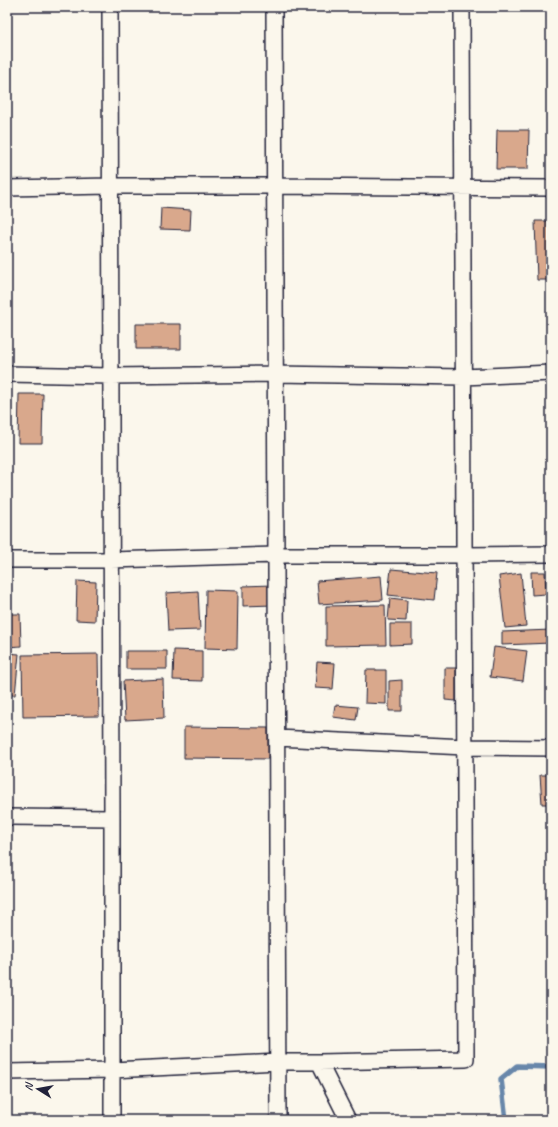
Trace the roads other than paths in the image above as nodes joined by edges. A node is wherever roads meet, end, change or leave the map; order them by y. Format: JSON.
{"nodes":[{"id":1,"x":110,"y":7,"type":"edge"},
{"id":2,"x":274,"y":7,"type":"edge"},
{"id":3,"x":462,"y":7,"type":"edge"},
{"id":4,"x":110,"y":186,"type":"junction"},
{"id":5,"x":274,"y":186,"type":"junction"},
{"id":6,"x":7,"y":188,"type":"edge"},
{"id":7,"x":463,"y":188,"type":"junction"},
{"id":8,"x":551,"y":188,"type":"edge"},
{"id":9,"x":551,"y":373,"type":"edge"},
{"id":10,"x":7,"y":374,"type":"edge"},
{"id":11,"x":276,"y":374,"type":"junction"},
{"id":12,"x":110,"y":376,"type":"junction"},
{"id":13,"x":463,"y":377,"type":"junction"},
{"id":14,"x":551,"y":554,"type":"edge"},
{"id":15,"x":276,"y":555,"type":"junction"},
{"id":16,"x":464,"y":555,"type":"junction"},
{"id":17,"x":7,"y":560,"type":"edge"},
{"id":18,"x":111,"y":560,"type":"junction"},
{"id":19,"x":277,"y":738,"type":"junction"},
{"id":20,"x":465,"y":747,"type":"junction"},
{"id":21,"x":551,"y":748,"type":"edge"},
{"id":22,"x":7,"y":818,"type":"edge"},
{"id":23,"x":112,"y":818,"type":"junction"},
{"id":24,"x":278,"y":1062,"type":"junction"},
{"id":25,"x":319,"y":1062,"type":"junction"},
{"id":26,"x":112,"y":1070,"type":"junction"},
{"id":27,"x":7,"y":1072,"type":"edge"},
{"id":28,"x":112,"y":1120,"type":"edge"},
{"id":29,"x":278,"y":1120,"type":"edge"},
{"id":30,"x":348,"y":1120,"type":"edge"}],
"edges":[{"from":1,"to":4,"type":"street"},
{"from":2,"to":5,"type":"street"},
{"from":3,"to":7,"type":"street"},
{"from":4,"to":5,"type":"street"},
{"from":4,"to":6,"type":"street"},
{"from":4,"to":12,"type":"street"},
{"from":5,"to":7,"type":"street"},
{"from":5,"to":11,"type":"street"},
{"from":7,"to":8,"type":"street"},
{"from":7,"to":13,"type":"street"},
{"from":9,"to":13,"type":"street"},
{"from":10,"to":12,"type":"street"},
{"from":11,"to":12,"type":"street"},
{"from":11,"to":13,"type":"street"},
{"from":11,"to":15,"type":"street"},
{"from":12,"to":18,"type":"street"},
{"from":13,"to":16,"type":"street"},
{"from":14,"to":16,"type":"street"},
{"from":15,"to":16,"type":"street"},
{"from":15,"to":18,"type":"street"},
{"from":15,"to":19,"type":"street"},
{"from":16,"to":20,"type":"street"},
{"from":17,"to":18,"type":"street"},
{"from":18,"to":23,"type":"street"},
{"from":19,"to":20,"type":"street"},
{"from":19,"to":24,"type":"street"},
{"from":20,"to":21,"type":"street"},
{"from":20,"to":25,"type":"street"},
{"from":22,"to":23,"type":"street"},
{"from":23,"to":26,"type":"street"},
{"from":24,"to":25,"type":"street"},
{"from":24,"to":26,"type":"street"},
{"from":24,"to":29,"type":"street"},
{"from":25,"to":30,"type":"street"},
{"from":26,"to":27,"type":"street"},
{"from":26,"to":28,"type":"street"}]}
